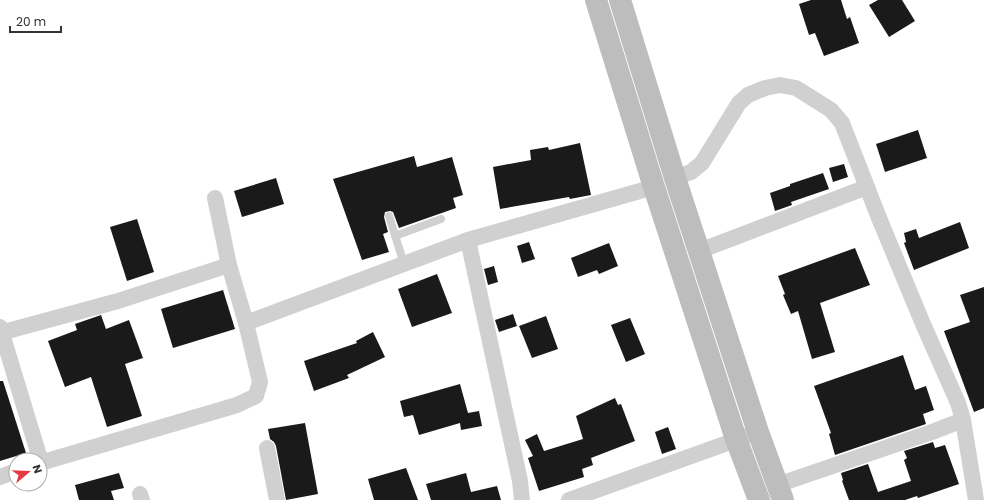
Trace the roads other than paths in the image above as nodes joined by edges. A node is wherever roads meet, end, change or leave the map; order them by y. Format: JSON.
{"nodes":[{"id":1,"x":596,"y":0,"type":"edge"},
{"id":2,"x":620,"y":0,"type":"edge"},
{"id":3,"x":675,"y":178,"type":"junction"},
{"id":4,"x":654,"y":187,"type":"junction"},
{"id":5,"x":867,"y":187,"type":"junction"},
{"id":6,"x":215,"y":198,"type":"dead end"},
{"id":7,"x":389,"y":216,"type":"dead end"},
{"id":8,"x":441,"y":219,"type":"dead end"},
{"id":9,"x":395,"y":236,"type":"junction"},
{"id":10,"x":468,"y":240,"type":"junction"},
{"id":11,"x":699,"y":251,"type":"junction"},
{"id":12,"x":404,"y":264,"type":"junction"},
{"id":13,"x":229,"y":266,"type":"junction"},
{"id":14,"x":246,"y":323,"type":"junction"},
{"id":15,"x":1,"y":331,"type":"edge"},
{"id":16,"x":963,"y":420,"type":"junction"},
{"id":17,"x":758,"y":432,"type":"junction"},
{"id":18,"x":736,"y":439,"type":"junction"},
{"id":19,"x":267,"y":448,"type":"dead end"},
{"id":20,"x":38,"y":452,"type":"edge"},
{"id":21,"x":48,"y":460,"type":"edge"},
{"id":22,"x":780,"y":493,"type":"edge"},
{"id":23,"x":277,"y":500,"type":"edge"},
{"id":24,"x":522,"y":500,"type":"edge"},
{"id":25,"x":568,"y":500,"type":"edge"},
{"id":26,"x":759,"y":500,"type":"edge"},
{"id":27,"x":976,"y":500,"type":"edge"}],
"edges":[{"from":1,"to":4,"type":"street"},
{"from":2,"to":3,"type":"street"},
{"from":3,"to":5,"type":"street"},
{"from":3,"to":11,"type":"street"},
{"from":4,"to":10,"type":"street"},
{"from":4,"to":18,"type":"street"},
{"from":5,"to":11,"type":"street"},
{"from":5,"to":16,"type":"street"},
{"from":6,"to":13,"type":"street"},
{"from":7,"to":9,"type":"lane"},
{"from":8,"to":9,"type":"lane"},
{"from":9,"to":12,"type":"lane"},
{"from":10,"to":12,"type":"street"},
{"from":10,"to":24,"type":"street"},
{"from":11,"to":17,"type":"street"},
{"from":12,"to":14,"type":"street"},
{"from":13,"to":14,"type":"street"},
{"from":13,"to":15,"type":"street"},
{"from":14,"to":21,"type":"street"},
{"from":15,"to":20,"type":"street"},
{"from":16,"to":22,"type":"street"},
{"from":16,"to":27,"type":"street"},
{"from":17,"to":18,"type":"street"},
{"from":17,"to":22,"type":"street"},
{"from":18,"to":25,"type":"street"},
{"from":18,"to":26,"type":"street"},
{"from":19,"to":23,"type":"street"}]}
